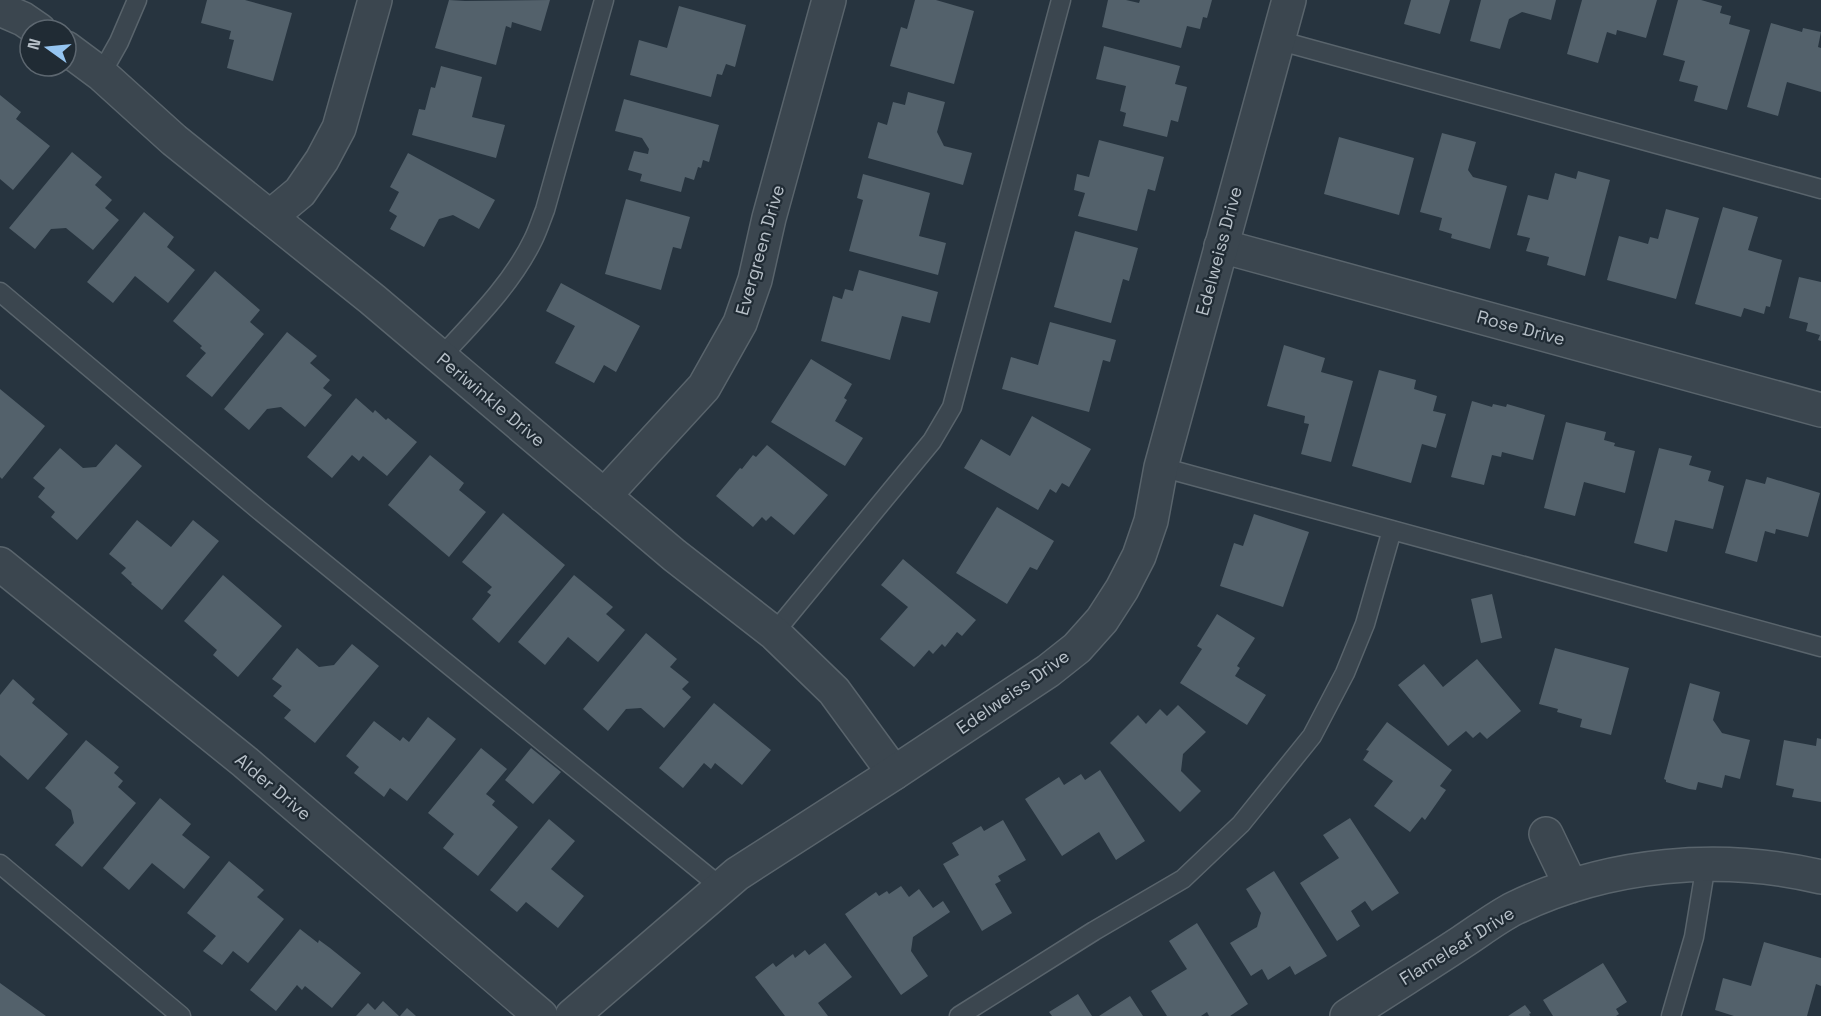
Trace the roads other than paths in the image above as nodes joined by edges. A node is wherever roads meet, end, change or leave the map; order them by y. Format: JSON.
{"nodes":[{"id":1,"x":137,"y":0,"type":"edge"},
{"id":2,"x":375,"y":0,"type":"edge"},
{"id":3,"x":603,"y":0,"type":"edge"},
{"id":4,"x":829,"y":0,"type":"edge"},
{"id":5,"x":1061,"y":0,"type":"edge"},
{"id":6,"x":1288,"y":0,"type":"edge"},
{"id":7,"x":0,"y":9,"type":"edge"},
{"id":8,"x":21,"y":18,"type":"edge"},
{"id":9,"x":1277,"y":40,"type":"junction"},
{"id":10,"x":78,"y":57,"type":"edge"},
{"id":11,"x":101,"y":74,"type":"junction"},
{"id":12,"x":1821,"y":189,"type":"edge"},
{"id":13,"x":270,"y":217,"type":"junction"},
{"id":14,"x":1221,"y":246,"type":"junction"},
{"id":15,"x":0,"y":292,"type":"edge"},
{"id":16,"x":441,"y":357,"type":"junction"},
{"id":17,"x":1821,"y":410,"type":"edge"},
{"id":18,"x":1161,"y":467,"type":"junction"},
{"id":19,"x":604,"y":496,"type":"junction"},
{"id":20,"x":1392,"y":530,"type":"junction"},
{"id":21,"x":0,"y":564,"type":"edge"},
{"id":22,"x":774,"y":633,"type":"junction"},
{"id":23,"x":1821,"y":647,"type":"edge"},
{"id":24,"x":894,"y":773,"type":"junction"},
{"id":25,"x":1546,"y":834,"type":"dead end"},
{"id":26,"x":0,"y":864,"type":"edge"},
{"id":27,"x":1706,"y":864,"type":"junction"},
{"id":28,"x":1821,"y":877,"type":"edge"},
{"id":29,"x":1571,"y":886,"type":"junction"},
{"id":30,"x":722,"y":888,"type":"junction"},
{"id":31,"x":182,"y":1016,"type":"edge"},
{"id":32,"x":541,"y":1016,"type":"edge"},
{"id":33,"x":572,"y":1016,"type":"edge"},
{"id":34,"x":959,"y":1016,"type":"edge"},
{"id":35,"x":1347,"y":1016,"type":"edge"},
{"id":36,"x":1671,"y":1016,"type":"edge"}],
"edges":[{"from":1,"to":11,"type":"lane"},
{"from":2,"to":13,"type":"street"},
{"from":3,"to":16,"type":"lane"},
{"from":4,"to":19,"type":"street","name":"Evergreen Drive"},
{"from":5,"to":22,"type":"lane"},
{"from":6,"to":9,"type":"street","name":"Edelweiss Drive"},
{"from":7,"to":8,"type":"street"},
{"from":9,"to":12,"type":"lane"},
{"from":9,"to":14,"type":"street","name":"Edelweiss Drive"},
{"from":10,"to":11,"type":"street","name":"Periwinkle Drive"},
{"from":11,"to":13,"type":"street","name":"Periwinkle Drive"},
{"from":13,"to":16,"type":"street","name":"Periwinkle Drive"},
{"from":14,"to":17,"type":"street","name":"Rose Drive"},
{"from":14,"to":18,"type":"street","name":"Edelweiss Drive"},
{"from":15,"to":30,"type":"lane"},
{"from":16,"to":19,"type":"street","name":"Periwinkle Drive"},
{"from":18,"to":20,"type":"lane"},
{"from":18,"to":24,"type":"street","name":"Edelweiss Drive"},
{"from":19,"to":22,"type":"street","name":"Periwinkle Drive"},
{"from":20,"to":23,"type":"lane"},
{"from":20,"to":34,"type":"lane"},
{"from":21,"to":32,"type":"street","name":"Alder Drive"},
{"from":22,"to":24,"type":"street","name":"Periwinkle Drive"},
{"from":24,"to":30,"type":"street","name":"Edelweiss Drive"},
{"from":25,"to":29,"type":"street"},
{"from":26,"to":31,"type":"lane"},
{"from":27,"to":28,"type":"street","name":"Flameleaf Drive"},
{"from":27,"to":29,"type":"street","name":"Flameleaf Drive"},
{"from":27,"to":36,"type":"lane"},
{"from":29,"to":35,"type":"street","name":"Flameleaf Drive"},
{"from":30,"to":33,"type":"street","name":"Edelweiss Drive"}]}
